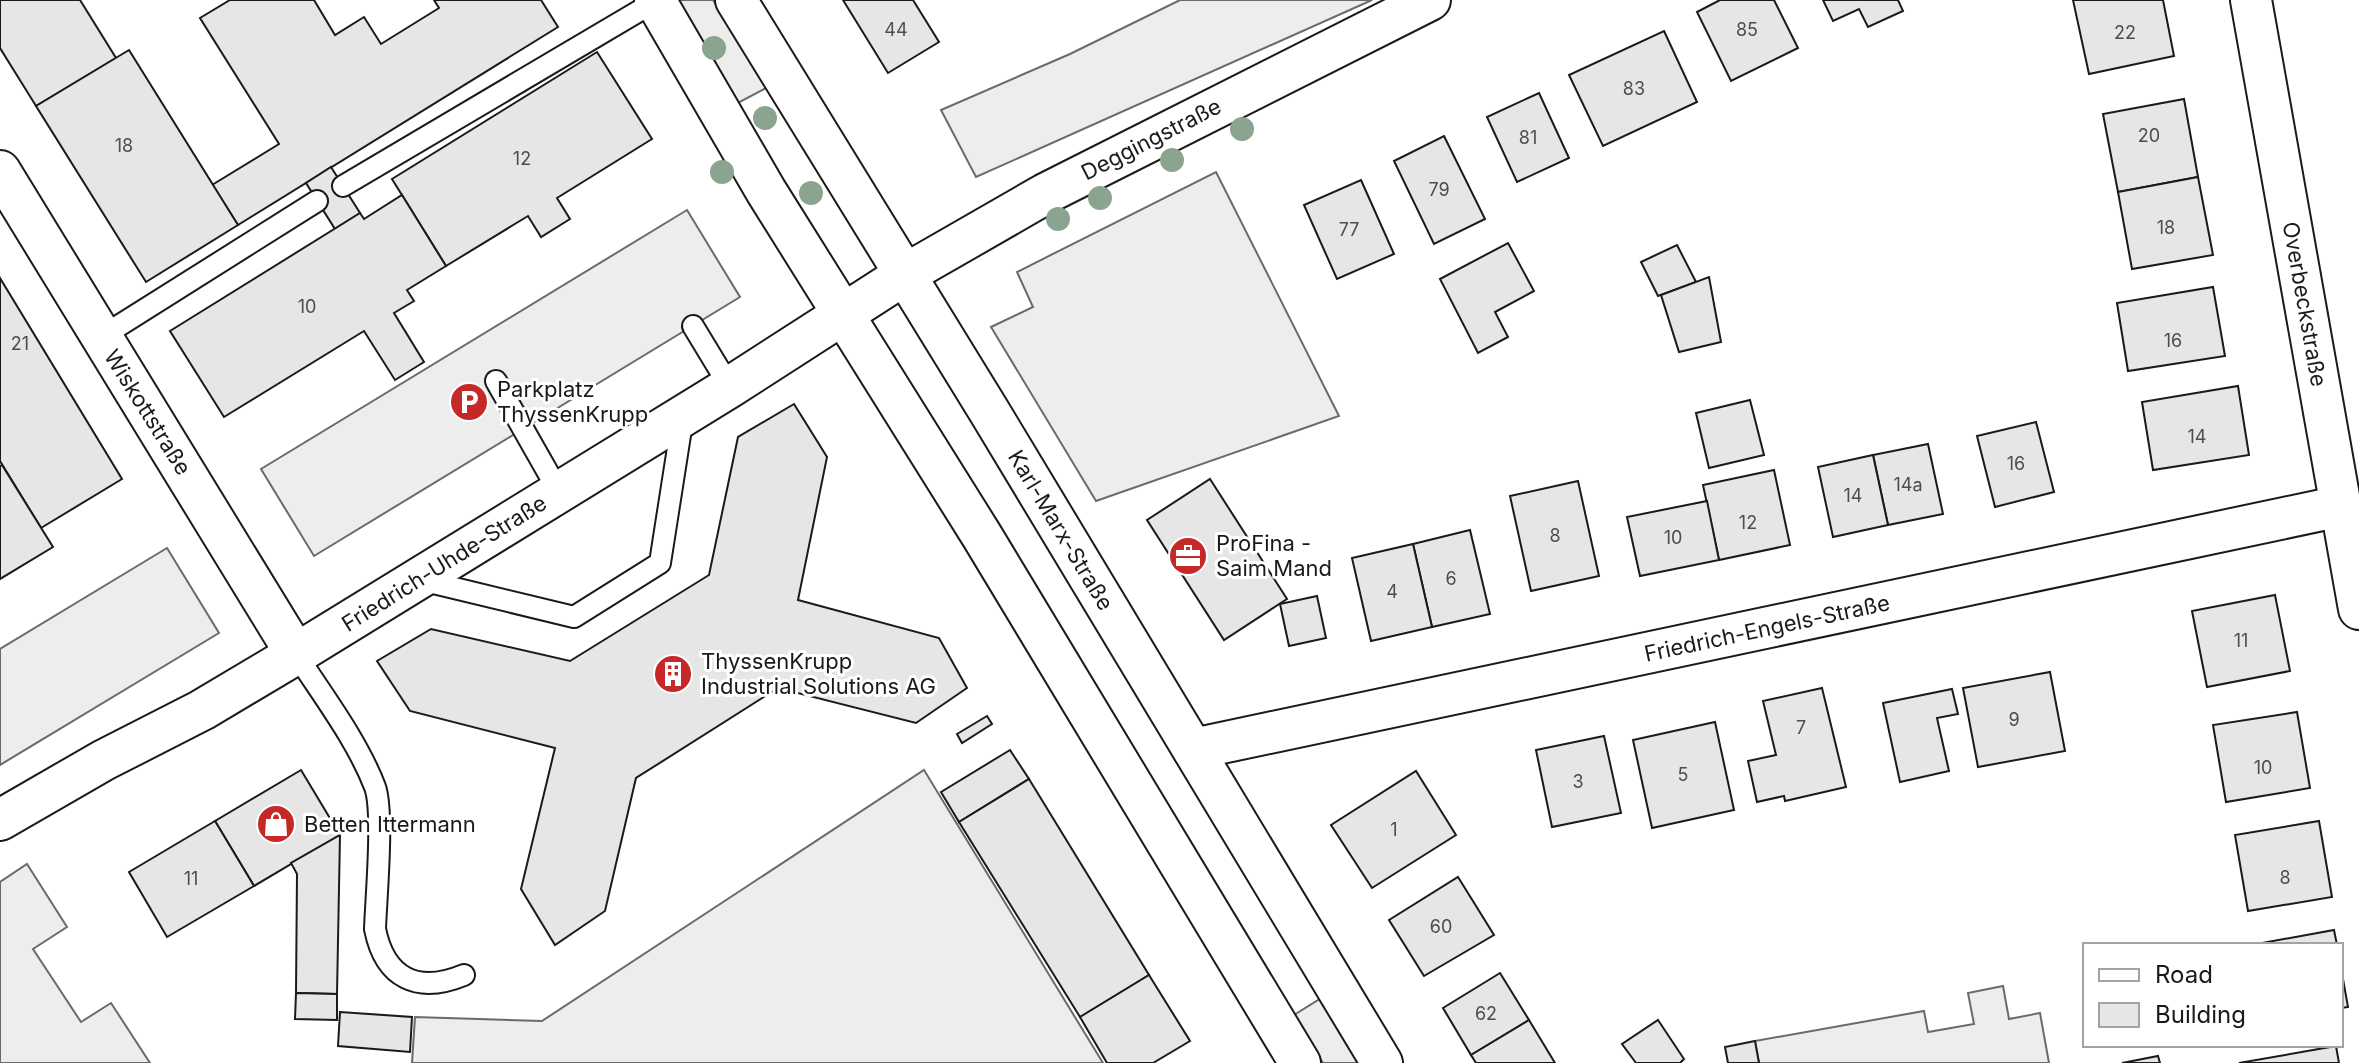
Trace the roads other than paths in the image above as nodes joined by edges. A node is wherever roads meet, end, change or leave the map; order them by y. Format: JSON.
{"nodes":[{"id":1,"x":736,"y":0,"type":"edge"},
{"id":2,"x":1430,"y":0,"type":"edge"},
{"id":3,"x":2251,"y":0,"type":"edge"},
{"id":4,"x":656,"y":1,"type":"edge"},
{"id":5,"x":0,"y":171,"type":"edge"},
{"id":6,"x":343,"y":186,"type":"dead end"},
{"id":7,"x":317,"y":201,"type":"dead end"},
{"id":8,"x":892,"y":283,"type":"junction"},
{"id":9,"x":843,"y":314,"type":"junction"},
{"id":10,"x":693,"y":326,"type":"dead end"},
{"id":11,"x":101,"y":337,"type":"junction"},
{"id":12,"x":496,"y":381,"type":"dead end"},
{"id":13,"x":730,"y":387,"type":"junction"},
{"id":14,"x":683,"y":416,"type":"junction"},
{"id":15,"x":559,"y":492,"type":"junction"},
{"id":16,"x":2341,"y":506,"type":"junction"},
{"id":17,"x":417,"y":580,"type":"junction"},
{"id":18,"x":2359,"y":609,"type":"edge"},
{"id":19,"x":296,"y":654,"type":"junction"},
{"id":20,"x":1193,"y":749,"type":"junction"},
{"id":21,"x":0,"y":820,"type":"edge"},
{"id":22,"x":464,"y":975,"type":"dead end"},
{"id":23,"x":1300,"y":1063,"type":"edge"},
{"id":24,"x":1382,"y":1063,"type":"edge"}],
"edges":[{"from":1,"to":8,"type":"street","name":"Karl-Marx-Straße"},
{"from":2,"to":8,"type":"street","name":"Deggingstraße"},
{"from":3,"to":16,"type":"street","name":"Overbeckstraße"},
{"from":4,"to":6,"type":"lane"},
{"from":4,"to":9,"type":"street"},
{"from":5,"to":11,"type":"street","name":"Wiskottstraße"},
{"from":7,"to":11,"type":"lane"},
{"from":8,"to":9,"type":"street","name":"Friedrich-Uhde-Straße"},
{"from":8,"to":20,"type":"street","name":"Karl-Marx-Straße"},
{"from":9,"to":13,"type":"street","name":"Friedrich-Uhde-Straße"},
{"from":9,"to":23,"type":"street"},
{"from":10,"to":13,"type":"lane"},
{"from":11,"to":19,"type":"street","name":"Wiskottstraße"},
{"from":12,"to":15,"type":"lane"},
{"from":13,"to":14,"type":"street","name":"Friedrich-Uhde-Straße"},
{"from":14,"to":15,"type":"street","name":"Friedrich-Uhde-Straße"},
{"from":14,"to":17,"type":"lane"},
{"from":15,"to":17,"type":"street","name":"Friedrich-Uhde-Straße"},
{"from":16,"to":18,"type":"street","name":"Overbeckstraße"},
{"from":16,"to":20,"type":"street","name":"Friedrich-Engels-Straße"},
{"from":17,"to":19,"type":"street","name":"Friedrich-Uhde-Straße"},
{"from":19,"to":21,"type":"street","name":"Friedrich-Uhde-Straße"},
{"from":19,"to":22,"type":"lane"},
{"from":20,"to":24,"type":"street","name":"Karl-Marx-Straße"}]}
